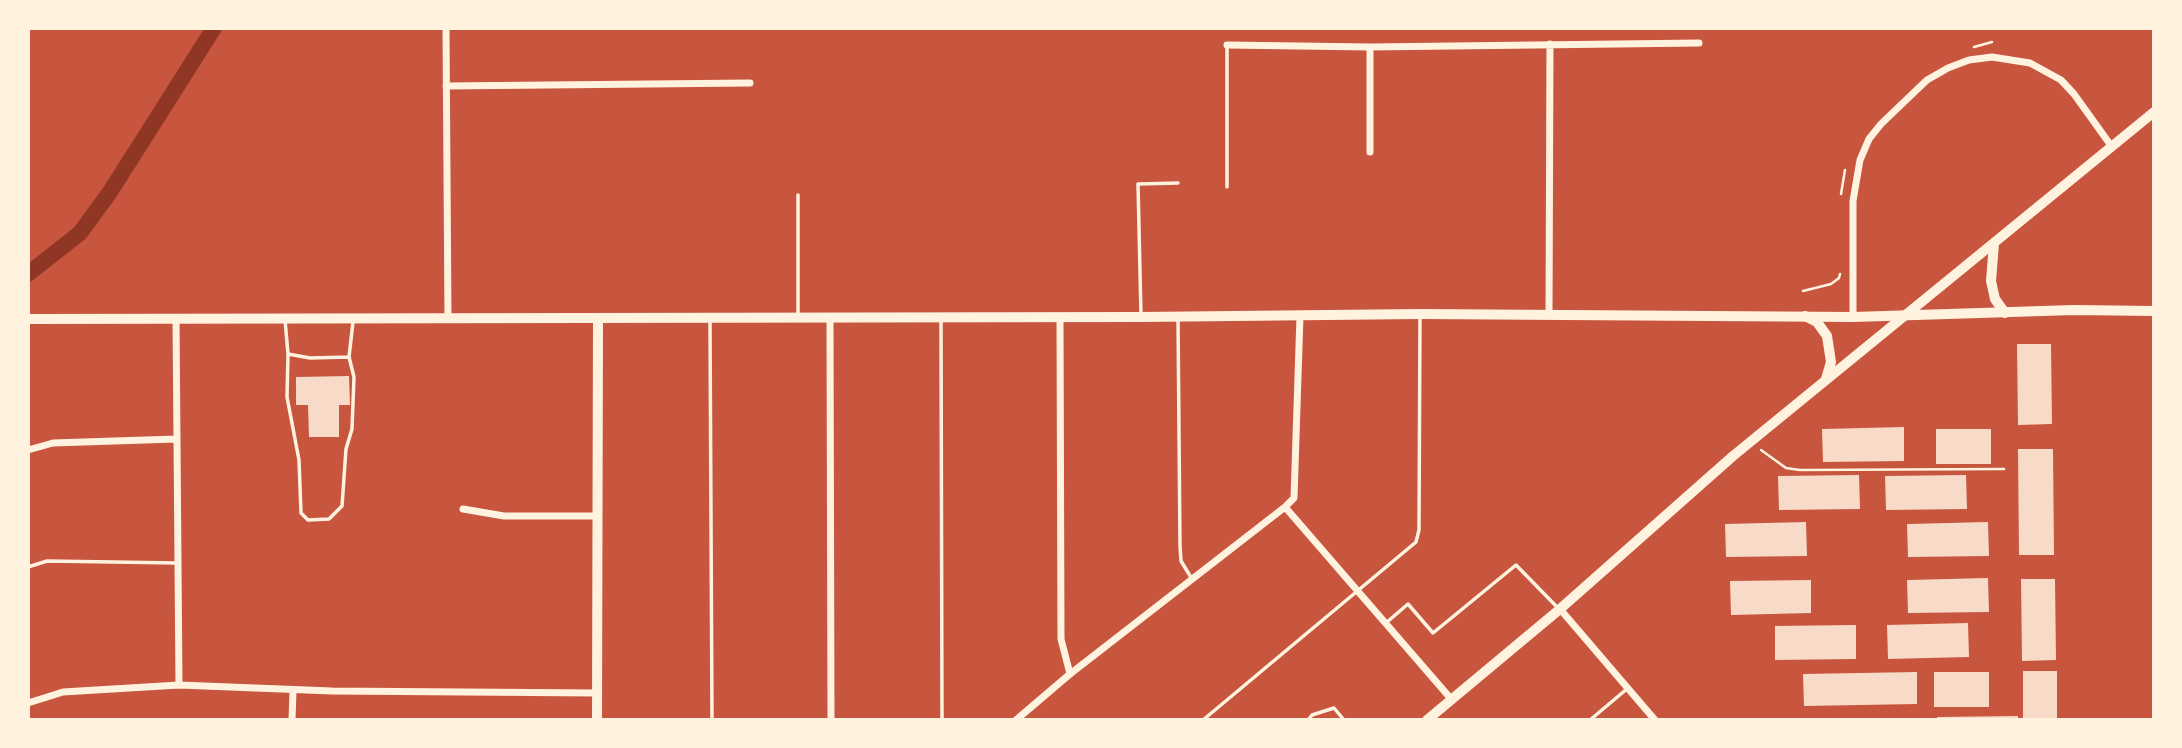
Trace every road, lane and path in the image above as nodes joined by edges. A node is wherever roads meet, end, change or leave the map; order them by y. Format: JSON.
{"nodes":[{"id":1,"x":446,"y":28,"type":"edge"},
{"id":2,"x":1699,"y":43,"type":"dead end"},
{"id":3,"x":1550,"y":44,"type":"junction"},
{"id":4,"x":1227,"y":45,"type":"joint"},
{"id":5,"x":1370,"y":47,"type":"junction"},
{"id":6,"x":750,"y":83,"type":"dead end"},
{"id":7,"x":446,"y":86,"type":"junction"},
{"id":8,"x":2154,"y":112,"type":"edge"},
{"id":9,"x":2112,"y":147,"type":"junction"},
{"id":10,"x":1370,"y":152,"type":"dead end"},
{"id":11,"x":1178,"y":183,"type":"dead end"},
{"id":12,"x":1227,"y":187,"type":"dead end"},
{"id":13,"x":799,"y":195,"type":"dead end"},
{"id":14,"x":1994,"y":243,"type":"junction"},
{"id":15,"x":2154,"y":312,"type":"edge"},
{"id":16,"x":2004,"y":313,"type":"junction"},
{"id":17,"x":1420,"y":314,"type":"junction"},
{"id":18,"x":1549,"y":315,"type":"junction"},
{"id":19,"x":1300,"y":316,"type":"junction"},
{"id":20,"x":1805,"y":316,"type":"junction"},
{"id":21,"x":1903,"y":316,"type":"junction"},
{"id":22,"x":710,"y":317,"type":"junction"},
{"id":23,"x":798,"y":317,"type":"junction"},
{"id":24,"x":830,"y":317,"type":"junction"},
{"id":25,"x":941,"y":317,"type":"junction"},
{"id":26,"x":1059,"y":317,"type":"junction"},
{"id":27,"x":1141,"y":317,"type":"junction"},
{"id":28,"x":1178,"y":317,"type":"junction"},
{"id":29,"x":1853,"y":317,"type":"junction"},
{"id":30,"x":176,"y":318,"type":"junction"},
{"id":31,"x":598,"y":318,"type":"junction"},
{"id":32,"x":28,"y":319,"type":"edge"},
{"id":33,"x":285,"y":319,"type":"junction"},
{"id":34,"x":447,"y":319,"type":"junction"},
{"id":35,"x":353,"y":320,"type":"junction"},
{"id":36,"x":288,"y":354,"type":"junction"},
{"id":37,"x":349,"y":357,"type":"junction"},
{"id":38,"x":1826,"y":379,"type":"junction"},
{"id":39,"x":176,"y":439,"type":"junction"},
{"id":40,"x":1750,"y":442,"type":"junction"},
{"id":41,"x":28,"y":450,"type":"edge"},
{"id":42,"x":2004,"y":468,"type":"dead end"},
{"id":43,"x":1285,"y":507,"type":"junction"},
{"id":44,"x":463,"y":509,"type":"dead end"},
{"id":45,"x":598,"y":516,"type":"junction"},
{"id":46,"x":177,"y":563,"type":"junction"},
{"id":47,"x":28,"y":567,"type":"edge"},
{"id":48,"x":1192,"y":579,"type":"junction"},
{"id":49,"x":1358,"y":592,"type":"junction"},
{"id":50,"x":1560,"y":609,"type":"junction"},
{"id":51,"x":1385,"y":623,"type":"junction"},
{"id":52,"x":1070,"y":674,"type":"junction"},
{"id":53,"x":179,"y":685,"type":"junction"},
{"id":54,"x":1628,"y":688,"type":"junction"},
{"id":55,"x":293,"y":691,"type":"junction"},
{"id":56,"x":597,"y":693,"type":"junction"},
{"id":57,"x":1451,"y":700,"type":"junction"},
{"id":58,"x":28,"y":703,"type":"edge"},
{"id":59,"x":292,"y":720,"type":"edge"},
{"id":60,"x":597,"y":720,"type":"edge"},
{"id":61,"x":712,"y":720,"type":"edge"},
{"id":62,"x":831,"y":720,"type":"edge"},
{"id":63,"x":942,"y":720,"type":"edge"},
{"id":64,"x":1016,"y":720,"type":"edge"},
{"id":65,"x":1203,"y":720,"type":"edge"},
{"id":66,"x":1308,"y":720,"type":"edge"},
{"id":67,"x":1345,"y":720,"type":"edge"},
{"id":68,"x":1427,"y":720,"type":"edge"},
{"id":69,"x":1590,"y":720,"type":"edge"},
{"id":70,"x":1655,"y":720,"type":"edge"}],
"edges":[{"from":1,"to":7,"type":"street"},
{"from":2,"to":3,"type":"street"},
{"from":3,"to":5,"type":"street"},
{"from":3,"to":18,"type":"street"},
{"from":4,"to":5,"type":"street"},
{"from":4,"to":12,"type":"lane"},
{"from":5,"to":10,"type":"street"},
{"from":6,"to":7,"type":"street"},
{"from":7,"to":34,"type":"street"},
{"from":8,"to":9,"type":"main road"},
{"from":9,"to":14,"type":"main road"},
{"from":9,"to":29,"type":"street"},
{"from":11,"to":27,"type":"lane"},
{"from":13,"to":23,"type":"lane"},
{"from":14,"to":16,"type":"main road"},
{"from":14,"to":21,"type":"main road"},
{"from":15,"to":16,"type":"street"},
{"from":16,"to":21,"type":"street"},
{"from":17,"to":18,"type":"street"},
{"from":17,"to":19,"type":"street"},
{"from":17,"to":49,"type":"lane"},
{"from":18,"to":20,"type":"street"},
{"from":19,"to":28,"type":"street"},
{"from":19,"to":43,"type":"street"},
{"from":20,"to":29,"type":"street"},
{"from":20,"to":38,"type":"main road"},
{"from":21,"to":29,"type":"street"},
{"from":21,"to":38,"type":"main road"},
{"from":22,"to":23,"type":"street"},
{"from":22,"to":31,"type":"street"},
{"from":22,"to":61,"type":"lane"},
{"from":23,"to":24,"type":"street"},
{"from":24,"to":25,"type":"street"},
{"from":24,"to":62,"type":"street"},
{"from":25,"to":26,"type":"street"},
{"from":25,"to":63,"type":"lane"},
{"from":26,"to":27,"type":"street"},
{"from":26,"to":52,"type":"street"},
{"from":27,"to":28,"type":"street"},
{"from":28,"to":48,"type":"lane"},
{"from":30,"to":32,"type":"street"},
{"from":30,"to":33,"type":"street"},
{"from":30,"to":39,"type":"street"},
{"from":31,"to":34,"type":"street"},
{"from":31,"to":45,"type":"street"},
{"from":33,"to":35,"type":"street"},
{"from":33,"to":36,"type":"lane"},
{"from":34,"to":35,"type":"street"},
{"from":35,"to":37,"type":"lane"},
{"from":36,"to":37,"type":"lane"},
{"from":36,"to":37,"type":"lane"},
{"from":38,"to":40,"type":"main road"},
{"from":39,"to":41,"type":"street"},
{"from":39,"to":46,"type":"street"},
{"from":40,"to":42,"type":"path"},
{"from":40,"to":50,"type":"main road"},
{"from":43,"to":48,"type":"street"},
{"from":43,"to":49,"type":"street"},
{"from":44,"to":45,"type":"street"},
{"from":45,"to":56,"type":"street"},
{"from":46,"to":47,"type":"lane"},
{"from":46,"to":53,"type":"street"},
{"from":48,"to":52,"type":"street"},
{"from":49,"to":51,"type":"street"},
{"from":49,"to":65,"type":"lane"},
{"from":50,"to":51,"type":"lane"},
{"from":50,"to":54,"type":"street"},
{"from":50,"to":57,"type":"main road"},
{"from":51,"to":57,"type":"street"},
{"from":52,"to":64,"type":"street"},
{"from":53,"to":55,"type":"street"},
{"from":53,"to":58,"type":"street"},
{"from":54,"to":69,"type":"lane"},
{"from":54,"to":70,"type":"street"},
{"from":55,"to":56,"type":"street"},
{"from":55,"to":59,"type":"street"},
{"from":56,"to":60,"type":"street"},
{"from":57,"to":68,"type":"main road"},
{"from":66,"to":67,"type":"lane"}]}
